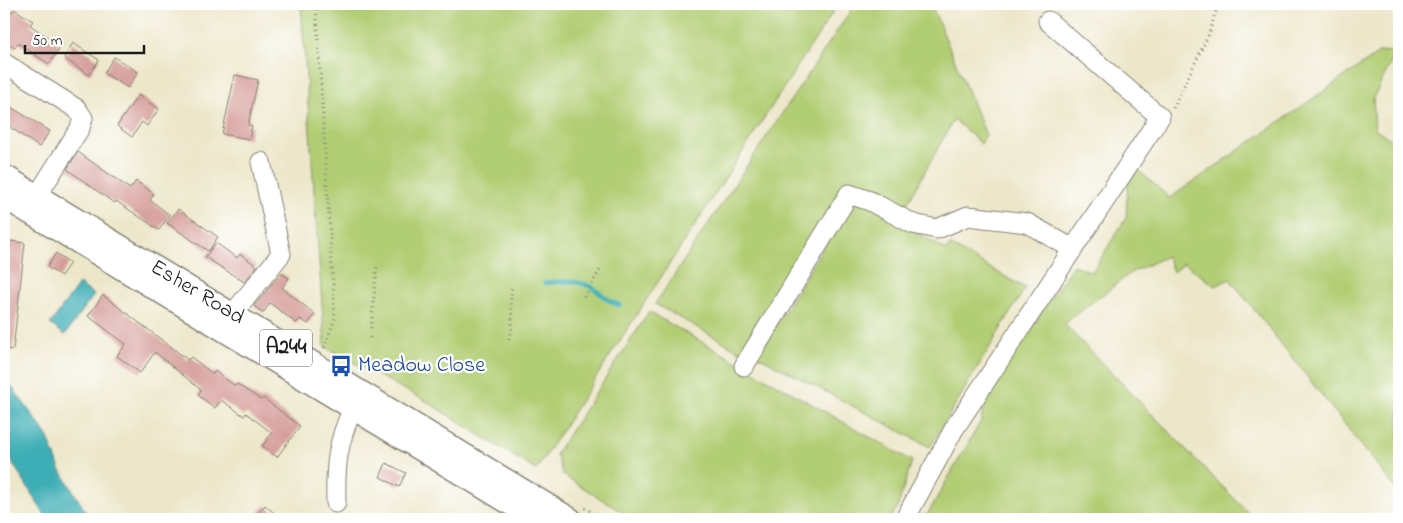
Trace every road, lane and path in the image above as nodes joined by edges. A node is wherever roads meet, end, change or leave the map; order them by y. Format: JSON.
{"nodes":[{"id":1,"x":316,"y":4,"type":"edge"},
{"id":2,"x":1218,"y":4,"type":"edge"},
{"id":3,"x":1048,"y":21,"type":"dead end"},
{"id":4,"x":8,"y":66,"type":"edge"},
{"id":5,"x":1160,"y":117,"type":"junction"},
{"id":6,"x":261,"y":162,"type":"dead end"},
{"id":7,"x":4,"y":176,"type":"edge"},
{"id":8,"x":37,"y":196,"type":"junction"},
{"id":9,"x":4,"y":197,"type":"edge"},
{"id":10,"x":1073,"y":249,"type":"junction"},
{"id":11,"x":377,"y":266,"type":"dead end"},
{"id":12,"x":601,"y":268,"type":"dead end"},
{"id":13,"x":512,"y":288,"type":"dead end"},
{"id":14,"x":584,"y":297,"type":"dead end"},
{"id":15,"x":232,"y":315,"type":"junction"},
{"id":16,"x":370,"y":338,"type":"dead end"},
{"id":17,"x":509,"y":339,"type":"dead end"},
{"id":18,"x":321,"y":353,"type":"dead end"},
{"id":19,"x":744,"y":366,"type":"dead end"},
{"id":20,"x":353,"y":409,"type":"junction"},
{"id":21,"x":336,"y":503,"type":"dead end"},
{"id":22,"x":536,"y":519,"type":"edge"},
{"id":23,"x":570,"y":519,"type":"edge"},
{"id":24,"x":904,"y":519,"type":"edge"}],
"edges":[{"from":1,"to":18,"type":"path"},
{"from":2,"to":5,"type":"path"},
{"from":3,"to":5,"type":"street"},
{"from":4,"to":8,"type":"street"},
{"from":5,"to":10,"type":"street"},
{"from":6,"to":15,"type":"street"},
{"from":7,"to":8,"type":"main road","name":"Esher Road","number":"A244"},
{"from":8,"to":15,"type":"main road","name":"Esher Road","number":"A244"},
{"from":9,"to":20,"type":"main road","name":"Esher Road","number":"A244"},
{"from":10,"to":19,"type":"street"},
{"from":10,"to":24,"type":"street"},
{"from":11,"to":16,"type":"path"},
{"from":12,"to":14,"type":"path"},
{"from":13,"to":17,"type":"path"},
{"from":15,"to":23,"type":"main road","name":"Esher Road","number":"A244"},
{"from":20,"to":21,"type":"street"},
{"from":20,"to":22,"type":"main road","name":"Esher Road","number":"A244"}]}
